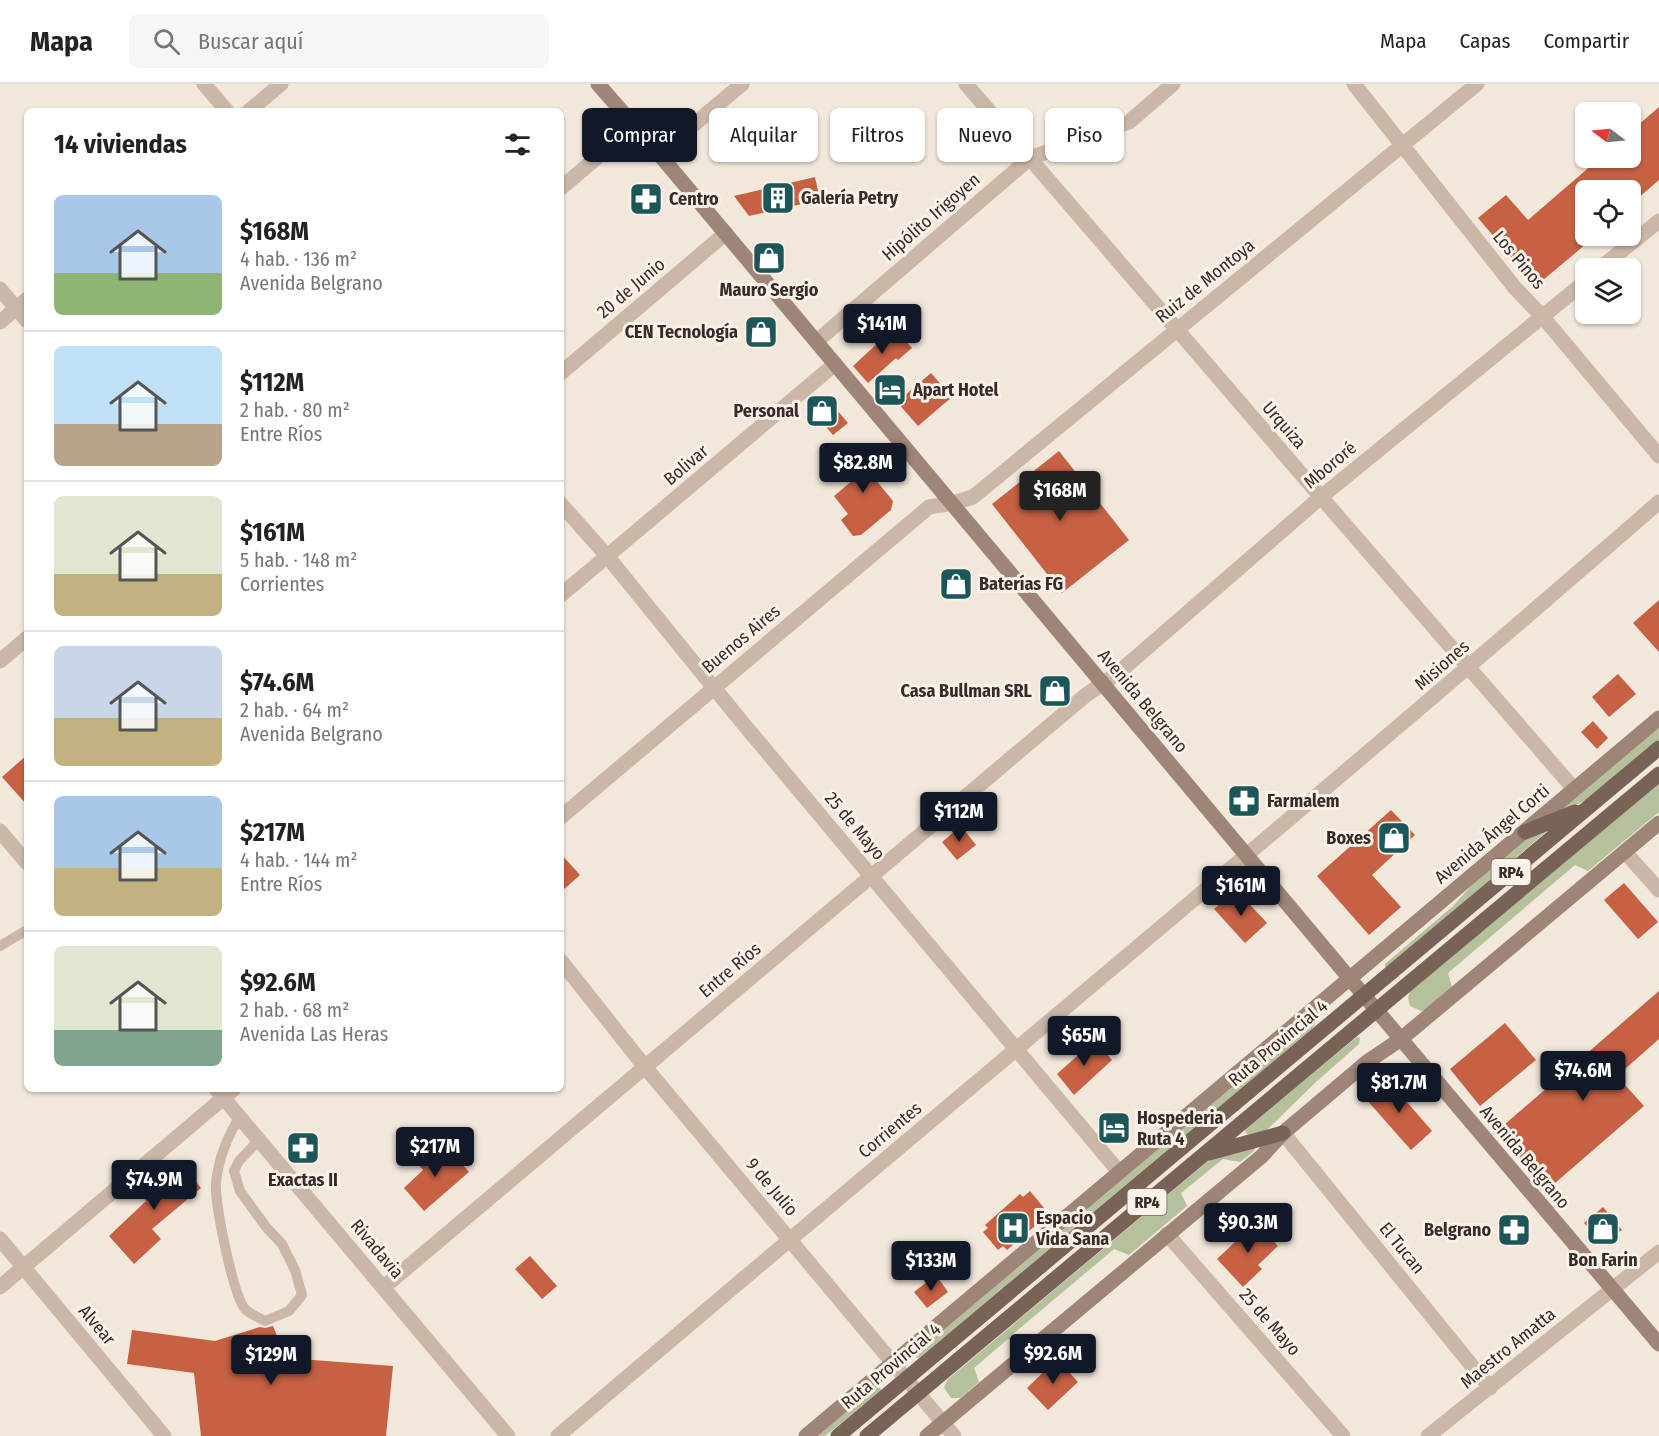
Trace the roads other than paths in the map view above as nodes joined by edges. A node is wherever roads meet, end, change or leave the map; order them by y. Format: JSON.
{"nodes":[{"id":1,"x":204,"y":84,"type":"edge"},
{"id":2,"x":281,"y":84,"type":"edge"},
{"id":3,"x":598,"y":84,"type":"edge"},
{"id":4,"x":742,"y":84,"type":"edge"},
{"id":5,"x":966,"y":84,"type":"edge"},
{"id":6,"x":1173,"y":84,"type":"edge"},
{"id":7,"x":1353,"y":84,"type":"edge"},
{"id":8,"x":1477,"y":84,"type":"edge"},
{"id":9,"x":224,"y":108,"type":"edge"},
{"id":10,"x":253,"y":108,"type":"edge"},
{"id":11,"x":619,"y":108,"type":"edge"},
{"id":12,"x":987,"y":108,"type":"edge"},
{"id":13,"x":697,"y":122,"type":"edge"},
{"id":14,"x":1403,"y":146,"type":"junction"},
{"id":15,"x":1033,"y":157,"type":"edge"},
{"id":16,"x":592,"y":162,"type":"edge"},
{"id":17,"x":666,"y":162,"type":"edge"},
{"id":18,"x":1025,"y":162,"type":"edge"},
{"id":19,"x":1033,"y":162,"type":"edge"},
{"id":20,"x":564,"y":185,"type":"edge"},
{"id":21,"x":1659,"y":220,"type":"edge"},
{"id":22,"x":726,"y":233,"type":"junction"},
{"id":23,"x":1612,"y":258,"type":"edge"},
{"id":24,"x":0,"y":289,"type":"edge"},
{"id":25,"x":1575,"y":290,"type":"edge"},
{"id":26,"x":22,"y":303,"type":"edge"},
{"id":27,"x":1542,"y":316,"type":"junction"},
{"id":28,"x":0,"y":322,"type":"edge"},
{"id":29,"x":1176,"y":329,"type":"junction"},
{"id":30,"x":817,"y":341,"type":"junction"},
{"id":31,"x":835,"y":364,"type":"junction"},
{"id":32,"x":564,"y":370,"type":"edge"},
{"id":33,"x":1659,"y":456,"type":"edge"},
{"id":34,"x":1321,"y":497,"type":"junction"},
{"id":35,"x":1659,"y":502,"type":"edge"},
{"id":36,"x":953,"y":503,"type":"junction"},
{"id":37,"x":564,"y":507,"type":"edge"},
{"id":38,"x":607,"y":556,"type":"junction"},
{"id":39,"x":564,"y":592,"type":"edge"},
{"id":40,"x":24,"y":641,"type":"edge"},
{"id":41,"x":0,"y":661,"type":"edge"},
{"id":42,"x":1470,"y":667,"type":"junction"},
{"id":43,"x":1103,"y":684,"type":"junction"},
{"id":44,"x":714,"y":687,"type":"junction"},
{"id":45,"x":1659,"y":718,"type":"edge"},
{"id":46,"x":1659,"y":748,"type":"edge"},
{"id":47,"x":1659,"y":774,"type":"edge"},
{"id":48,"x":1575,"y":790,"type":"junction"},
{"id":49,"x":1587,"y":808,"type":"junction"},
{"id":50,"x":564,"y":814,"type":"edge"},
{"id":51,"x":1659,"y":823,"type":"edge"},
{"id":52,"x":0,"y":831,"type":"edge"},
{"id":53,"x":1525,"y":832,"type":"junction"},
{"id":54,"x":1625,"y":852,"type":"junction"},
{"id":55,"x":1248,"y":856,"type":"junction"},
{"id":56,"x":24,"y":859,"type":"edge"},
{"id":57,"x":871,"y":875,"type":"junction"},
{"id":58,"x":1659,"y":890,"type":"edge"},
{"id":59,"x":24,"y":932,"type":"edge"},
{"id":60,"x":0,"y":946,"type":"edge"},
{"id":61,"x":564,"y":965,"type":"edge"},
{"id":62,"x":1351,"y":980,"type":"junction"},
{"id":63,"x":1364,"y":996,"type":"junction"},
{"id":64,"x":1376,"y":1010,"type":"junction"},
{"id":65,"x":1401,"y":1040,"type":"junction"},
{"id":66,"x":1016,"y":1050,"type":"junction"},
{"id":67,"x":645,"y":1067,"type":"junction"},
{"id":68,"x":224,"y":1092,"type":"edge"},
{"id":69,"x":240,"y":1118,"type":"junction"},
{"id":70,"x":1283,"y":1133,"type":"junction"},
{"id":71,"x":259,"y":1140,"type":"junction"},
{"id":72,"x":1204,"y":1155,"type":"junction"},
{"id":73,"x":1120,"y":1173,"type":"junction"},
{"id":74,"x":1167,"y":1234,"type":"junction"},
{"id":75,"x":790,"y":1238,"type":"junction"},
{"id":76,"x":0,"y":1239,"type":"edge"},
{"id":77,"x":1659,"y":1252,"type":"edge"},
{"id":78,"x":23,"y":1267,"type":"junction"},
{"id":79,"x":0,"y":1287,"type":"edge"},
{"id":80,"x":384,"y":1287,"type":"junction"},
{"id":81,"x":1612,"y":1290,"type":"junction"},
{"id":82,"x":1659,"y":1344,"type":"edge"},
{"id":83,"x":893,"y":1363,"type":"junction"},
{"id":84,"x":906,"y":1379,"type":"junction"},
{"id":85,"x":1490,"y":1388,"type":"junction"},
{"id":86,"x":918,"y":1393,"type":"junction"},
{"id":87,"x":943,"y":1423,"type":"junction"},
{"id":88,"x":164,"y":1436,"type":"edge"},
{"id":89,"x":508,"y":1436,"type":"edge"},
{"id":90,"x":558,"y":1436,"type":"edge"},
{"id":91,"x":806,"y":1436,"type":"edge"},
{"id":92,"x":838,"y":1436,"type":"edge"},
{"id":93,"x":867,"y":1436,"type":"edge"},
{"id":94,"x":927,"y":1436,"type":"edge"},
{"id":95,"x":954,"y":1436,"type":"edge"},
{"id":96,"x":1343,"y":1436,"type":"edge"},
{"id":97,"x":1428,"y":1436,"type":"edge"}],
"edges":[{"from":1,"to":9,"type":"street"},
{"from":2,"to":10,"type":"street"},
{"from":3,"to":11,"type":"main road","name":"Avenida Belgrano"},
{"from":4,"to":13,"type":"street"},
{"from":5,"to":12,"type":"street","name":"Urquiza"},
{"from":6,"to":15,"type":"street","name":"Hipólito Irigoyen"},
{"from":7,"to":14,"type":"street","name":"Los Pinos"},
{"from":8,"to":14,"type":"street","name":"Ruiz de Montoya"},
{"from":14,"to":27,"type":"street","name":"Los Pinos"},
{"from":14,"to":29,"type":"street","name":"Ruiz de Montoya"},
{"from":16,"to":20,"type":"street"},
{"from":17,"to":22,"type":"main road","name":"Avenida Belgrano"},
{"from":18,"to":30,"type":"street","name":"Hipólito Irigoyen"},
{"from":19,"to":29,"type":"street","name":"Urquiza"},
{"from":21,"to":23,"type":"street"},
{"from":22,"to":30,"type":"main road","name":"Avenida Belgrano"},
{"from":22,"to":32,"type":"street","name":"20 de Junio"},
{"from":24,"to":26,"type":"street"},
{"from":25,"to":27,"type":"street","name":"Mbororé"},
{"from":26,"to":28,"type":"street"},
{"from":27,"to":33,"type":"street","name":"Los Pinos"},
{"from":27,"to":34,"type":"street","name":"Mbororé"},
{"from":29,"to":34,"type":"street","name":"Urquiza"},
{"from":29,"to":36,"type":"street","name":"Ruiz de Montoya"},
{"from":30,"to":31,"type":"main road","name":"Avenida Belgrano"},
{"from":31,"to":36,"type":"main road","name":"Avenida Belgrano"},
{"from":31,"to":38,"type":"street","name":"Bolivar"},
{"from":34,"to":42,"type":"street","name":"Urquiza"},
{"from":34,"to":43,"type":"street","name":"Mbororé"},
{"from":35,"to":42,"type":"street","name":"Misiones"},
{"from":36,"to":43,"type":"main road","name":"Avenida Belgrano"},
{"from":36,"to":44,"type":"street","name":"Buenos Aires"},
{"from":37,"to":38,"type":"street","name":"25 de Mayo"},
{"from":38,"to":39,"type":"street","name":"Bolivar"},
{"from":38,"to":44,"type":"street","name":"25 de Mayo"},
{"from":40,"to":41,"type":"street"},
{"from":42,"to":48,"type":"street","name":"Urquiza"},
{"from":42,"to":55,"type":"street","name":"Misiones"},
{"from":43,"to":55,"type":"main road","name":"Avenida Belgrano"},
{"from":43,"to":57,"type":"street","name":"Entre Ríos"},
{"from":44,"to":50,"type":"street","name":"Buenos Aires"},
{"from":44,"to":57,"type":"street","name":"25 de Mayo"},
{"from":45,"to":48,"type":"main road","name":"Avenida Ángel Corti"},
{"from":46,"to":49,"type":"main road","name":"Ruta Provincial 4","number":"RP4"},
{"from":47,"to":64,"type":"main road","name":"Ruta Provincial 4","number":"RP4"},
{"from":48,"to":53,"type":"main road","name":"Avenida Ángel Corti"},
{"from":49,"to":53,"type":"main road"},
{"from":49,"to":63,"type":"main road","name":"Ruta Provincial 4","number":"RP4"},
{"from":51,"to":54,"type":"main road"},
{"from":52,"to":56,"type":"street"},
{"from":53,"to":62,"type":"main road","name":"Avenida Ángel Corti"},
{"from":54,"to":58,"type":"street"},
{"from":54,"to":65,"type":"main road"},
{"from":55,"to":62,"type":"main road","name":"Avenida Belgrano"},
{"from":55,"to":66,"type":"street","name":"Corrientes"},
{"from":57,"to":66,"type":"street","name":"25 de Mayo"},
{"from":57,"to":67,"type":"street","name":"Entre Ríos"},
{"from":59,"to":60,"type":"lane"},
{"from":61,"to":67,"type":"street","name":"9 de Julio"},
{"from":62,"to":63,"type":"main road","name":"Avenida Belgrano"},
{"from":62,"to":73,"type":"main road","name":"Avenida Ángel Corti"},
{"from":63,"to":64,"type":"main road","name":"Avenida Belgrano"},
{"from":63,"to":84,"type":"main road","name":"Ruta Provincial 4","number":"RP4"},
{"from":64,"to":65,"type":"main road","name":"Avenida Belgrano"},
{"from":64,"to":72,"type":"main road","name":"Ruta Provincial 4","number":"RP4"},
{"from":65,"to":70,"type":"main road"},
{"from":65,"to":81,"type":"main road","name":"Avenida Belgrano"},
{"from":66,"to":73,"type":"street","name":"25 de Mayo"},
{"from":66,"to":75,"type":"street","name":"Corrientes"},
{"from":67,"to":75,"type":"street","name":"9 de Julio"},
{"from":67,"to":80,"type":"street","name":"Entre Ríos"},
{"from":68,"to":69,"type":"street","name":"Rivadavia"},
{"from":68,"to":78,"type":"street"},
{"from":69,"to":71,"type":"street","name":"Rivadavia"},
{"from":69,"to":71,"type":"lane"},
{"from":70,"to":72,"type":"main road"},
{"from":70,"to":74,"type":"main road"},
{"from":70,"to":85,"type":"street","name":"El Tucan"},
{"from":71,"to":80,"type":"street","name":"Rivadavia"},
{"from":72,"to":86,"type":"main road","name":"Ruta Provincial 4","number":"RP4"},
{"from":73,"to":83,"type":"main road","name":"Avenida Ángel Corti"},
{"from":74,"to":87,"type":"main road"},
{"from":74,"to":96,"type":"street","name":"25 de Mayo"},
{"from":75,"to":83,"type":"street","name":"9 de Julio"},
{"from":75,"to":90,"type":"street","name":"Corrientes"},
{"from":76,"to":78,"type":"street","name":"Alvear"},
{"from":77,"to":81,"type":"street","name":"Maestro Amatta"},
{"from":78,"to":79,"type":"street"},
{"from":78,"to":88,"type":"street","name":"Alvear"},
{"from":80,"to":89,"type":"street","name":"Rivadavia"},
{"from":81,"to":82,"type":"main road","name":"Avenida Belgrano"},
{"from":81,"to":85,"type":"street","name":"Maestro Amatta"},
{"from":83,"to":84,"type":"street","name":"9 de Julio"},
{"from":83,"to":91,"type":"main road","name":"Avenida Ángel Corti"},
{"from":84,"to":86,"type":"street","name":"9 de Julio"},
{"from":84,"to":92,"type":"main road","name":"Ruta Provincial 4","number":"RP4"},
{"from":85,"to":97,"type":"street","name":"Maestro Amatta"},
{"from":86,"to":87,"type":"street","name":"9 de Julio"},
{"from":86,"to":93,"type":"main road","name":"Ruta Provincial 4","number":"RP4"},
{"from":87,"to":94,"type":"main road"},
{"from":87,"to":95,"type":"street","name":"9 de Julio"}]}
